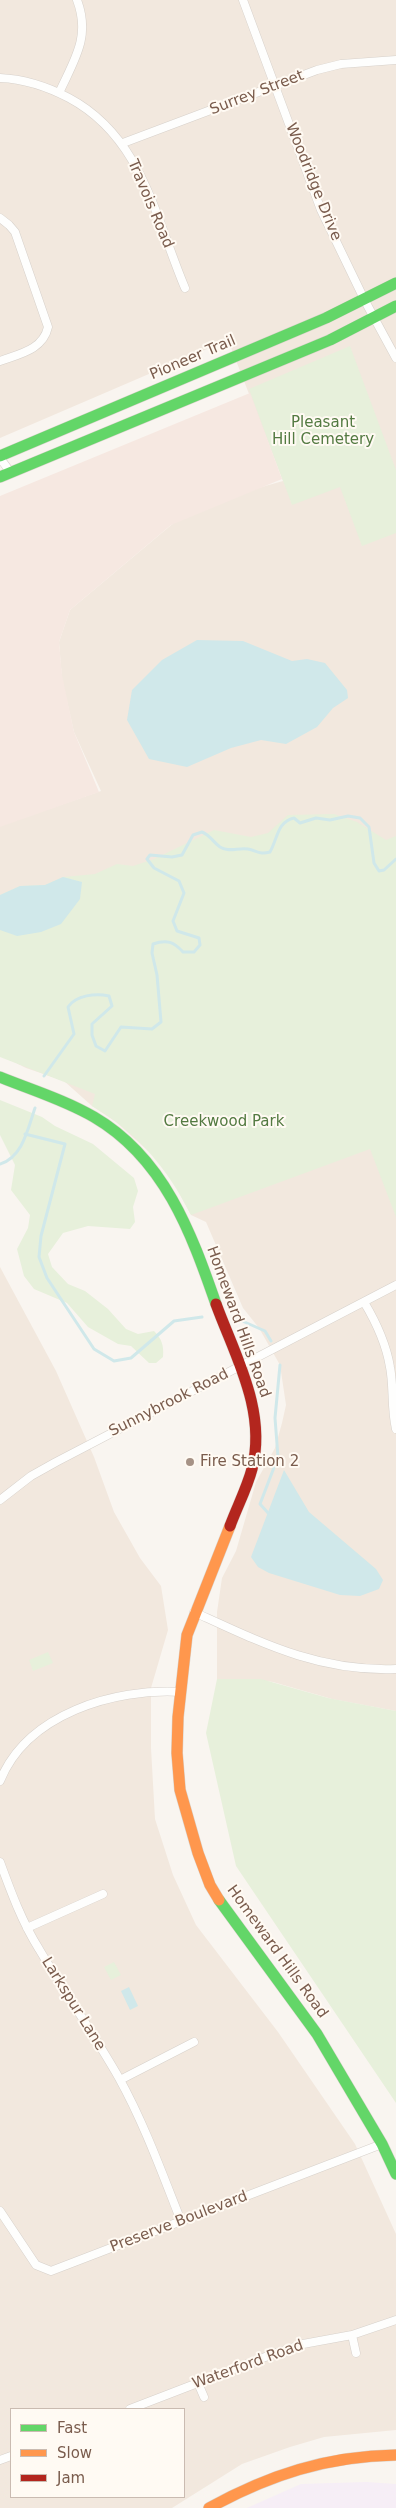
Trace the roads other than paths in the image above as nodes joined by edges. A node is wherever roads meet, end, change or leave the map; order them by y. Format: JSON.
{"nodes":[{"id":1,"x":77,"y":0,"type":"edge"},
{"id":2,"x":244,"y":0,"type":"edge"},
{"id":3,"x":396,"y":60,"type":"edge"},
{"id":4,"x":0,"y":78,"type":"edge"},
{"id":5,"x":275,"y":85,"type":"junction"},
{"id":6,"x":59,"y":93,"type":"junction"},
{"id":7,"x":123,"y":143,"type":"junction"},
{"id":8,"x":0,"y":218,"type":"edge"},
{"id":9,"x":396,"y":283,"type":"edge"},
{"id":10,"x":185,"y":288,"type":"dead end"},
{"id":11,"x":364,"y":300,"type":"junction"},
{"id":12,"x":396,"y":306,"type":"edge"},
{"id":13,"x":375,"y":318,"type":"junction"},
{"id":14,"x":396,"y":358,"type":"edge"},
{"id":15,"x":0,"y":361,"type":"edge"},
{"id":16,"x":0,"y":457,"type":"edge"},
{"id":17,"x":5,"y":475,"type":"edge"},
{"id":18,"x":0,"y":1077,"type":"edge"},
{"id":19,"x":396,"y":1285,"type":"edge"},
{"id":20,"x":364,"y":1302,"type":"junction"},
{"id":21,"x":240,"y":1367,"type":"junction"},
{"id":22,"x":396,"y":1429,"type":"edge"},
{"id":23,"x":0,"y":1500,"type":"edge"},
{"id":24,"x":194,"y":1612,"type":"junction"},
{"id":25,"x":396,"y":1669,"type":"edge"},
{"id":26,"x":180,"y":1692,"type":"junction"},
{"id":27,"x":0,"y":1781,"type":"edge"},
{"id":28,"x":0,"y":1862,"type":"edge"},
{"id":29,"x":103,"y":1894,"type":"dead end"},
{"id":30,"x":27,"y":1928,"type":"junction"},
{"id":31,"x":194,"y":2042,"type":"dead end"},
{"id":32,"x":120,"y":2080,"type":"junction"},
{"id":33,"x":382,"y":2144,"type":"junction"},
{"id":34,"x":396,"y":2174,"type":"edge"},
{"id":35,"x":0,"y":2212,"type":"edge"},
{"id":36,"x":181,"y":2221,"type":"junction"},
{"id":37,"x":396,"y":2320,"type":"edge"},
{"id":38,"x":352,"y":2335,"type":"junction"},
{"id":39,"x":356,"y":2353,"type":"dead end"},
{"id":40,"x":198,"y":2383,"type":"junction"},
{"id":41,"x":204,"y":2397,"type":"dead end"},
{"id":42,"x":133,"y":2408,"type":"edge"},
{"id":43,"x":396,"y":2455,"type":"edge"},
{"id":44,"x":209,"y":2508,"type":"edge"}],
"edges":[{"from":1,"to":6,"type":"street"},
{"from":2,"to":5,"type":"street","name":"Woodridge Drive"},
{"from":3,"to":5,"type":"street","name":"Surrey Street"},
{"from":4,"to":6,"type":"street","name":"Travois Road"},
{"from":5,"to":7,"type":"street","name":"Surrey Street"},
{"from":5,"to":11,"type":"street","name":"Woodridge Drive"},
{"from":6,"to":7,"type":"street","name":"Travois Road"},
{"from":7,"to":10,"type":"street","name":"Travois Road"},
{"from":8,"to":15,"type":"street"},
{"from":9,"to":11,"type":"street","name":"Pioneer Trail"},
{"from":11,"to":13,"type":"street","name":"Woodridge Drive"},
{"from":11,"to":16,"type":"street","name":"Pioneer Trail"},
{"from":12,"to":13,"type":"street"},
{"from":13,"to":14,"type":"street","name":"Woodridge Drive"},
{"from":13,"to":17,"type":"street"},
{"from":16,"to":17,"type":"street"},
{"from":18,"to":21,"type":"street","name":"Homeward Hills Road"},
{"from":19,"to":20,"type":"street","name":"Sunnybrook Road"},
{"from":20,"to":21,"type":"street","name":"Sunnybrook Road"},
{"from":20,"to":22,"type":"street"},
{"from":21,"to":23,"type":"street","name":"Sunnybrook Road"},
{"from":21,"to":24,"type":"street","name":"Homeward Hills Road"},
{"from":24,"to":25,"type":"street"},
{"from":24,"to":26,"type":"street","name":"Homeward Hills Road"},
{"from":26,"to":27,"type":"street"},
{"from":26,"to":33,"type":"street","name":"Homeward Hills Road"},
{"from":28,"to":30,"type":"street","name":"Larkspur Lane"},
{"from":29,"to":30,"type":"street"},
{"from":30,"to":32,"type":"street","name":"Larkspur Lane"},
{"from":31,"to":32,"type":"street"},
{"from":32,"to":36,"type":"street","name":"Larkspur Lane"},
{"from":33,"to":34,"type":"street","name":"Homeward Hills Road"},
{"from":33,"to":36,"type":"street","name":"Preserve Boulevard"},
{"from":35,"to":36,"type":"street","name":"Preserve Boulevard"},
{"from":37,"to":38,"type":"street","name":"Waterford Road"},
{"from":38,"to":39,"type":"street"},
{"from":38,"to":40,"type":"street","name":"Waterford Road"},
{"from":40,"to":41,"type":"street"},
{"from":40,"to":42,"type":"street","name":"Waterford Road"},
{"from":43,"to":44,"type":"street"}]}
